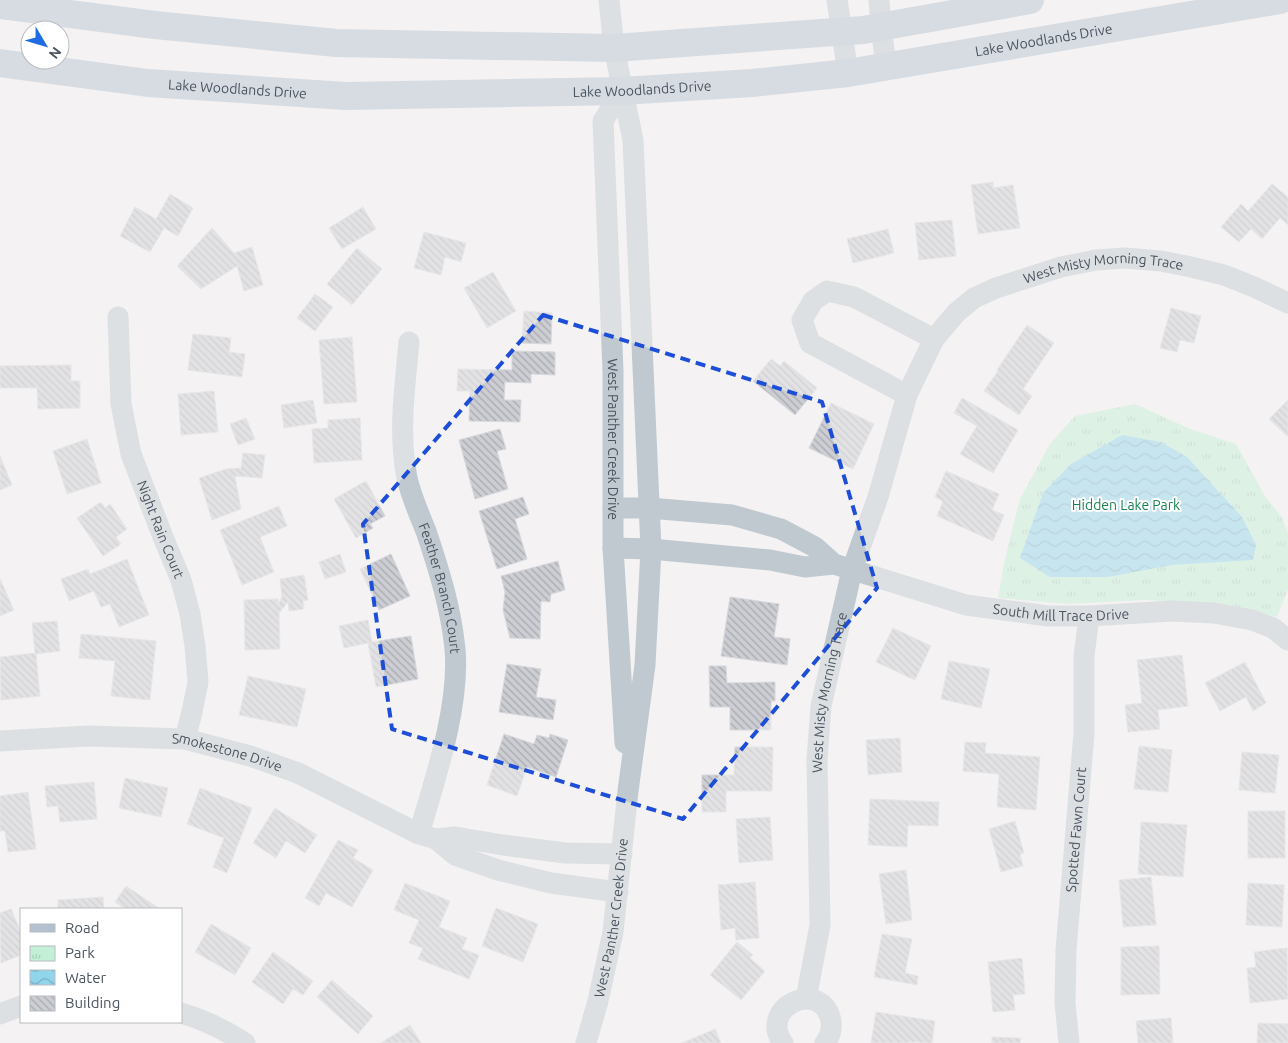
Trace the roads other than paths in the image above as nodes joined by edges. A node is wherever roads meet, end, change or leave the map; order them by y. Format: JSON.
{"nodes":[{"id":1,"x":609,"y":0,"type":"edge"},
{"id":2,"x":837,"y":0,"type":"edge"},
{"id":3,"x":1030,"y":0,"type":"edge"},
{"id":4,"x":1280,"y":0,"type":"edge"},
{"id":5,"x":0,"y":5,"type":"edge"},
{"id":6,"x":880,"y":13,"type":"edge"},
{"id":7,"x":842,"y":32,"type":"junction"},
{"id":8,"x":614,"y":48,"type":"junction"},
{"id":9,"x":0,"y":63,"type":"edge"},
{"id":10,"x":886,"y":66,"type":"junction"},
{"id":11,"x":848,"y":73,"type":"junction"},
{"id":12,"x":622,"y":92,"type":"junction"},
{"id":13,"x":1288,"y":304,"type":"edge"},
{"id":14,"x":118,"y":317,"type":"dead end"},
{"id":15,"x":934,"y":339,"type":"junction"},
{"id":16,"x":409,"y":342,"type":"dead end"},
{"id":17,"x":907,"y":395,"type":"junction"},
{"id":18,"x":613,"y":508,"type":"junction"},
{"id":19,"x":649,"y":508,"type":"junction"},
{"id":20,"x":613,"y":548,"type":"junction"},
{"id":21,"x":651,"y":549,"type":"junction"},
{"id":22,"x":843,"y":567,"type":"junction"},
{"id":23,"x":1089,"y":616,"type":"junction"},
{"id":24,"x":1288,"y":640,"type":"edge"},
{"id":25,"x":184,"y":739,"type":"junction"},
{"id":26,"x":0,"y":741,"type":"edge"},
{"id":27,"x":628,"y":791,"type":"junction"},
{"id":28,"x":428,"y":836,"type":"junction"},
{"id":29,"x":622,"y":854,"type":"junction"},
{"id":30,"x":618,"y":892,"type":"junction"},
{"id":31,"x":806,"y":999,"type":"junction"},
{"id":32,"x":20,"y":1006,"type":"edge"},
{"id":33,"x":182,"y":1013,"type":"edge"},
{"id":34,"x":0,"y":1014,"type":"edge"},
{"id":35,"x":245,"y":1043,"type":"edge"},
{"id":36,"x":586,"y":1043,"type":"edge"},
{"id":37,"x":783,"y":1043,"type":"edge"},
{"id":38,"x":825,"y":1043,"type":"edge"},
{"id":39,"x":1069,"y":1043,"type":"edge"}],
"edges":[{"from":1,"to":8,"type":"street","name":"West Panther Creek Drive"},
{"from":2,"to":7,"type":"street"},
{"from":3,"to":6,"type":"main road"},
{"from":4,"to":10,"type":"main road","name":"Lake Woodlands Drive"},
{"from":5,"to":8,"type":"main road"},
{"from":6,"to":7,"type":"main road"},
{"from":6,"to":10,"type":"street"},
{"from":7,"to":8,"type":"main road"},
{"from":7,"to":11,"type":"street"},
{"from":8,"to":12,"type":"street","name":"West Panther Creek Drive"},
{"from":9,"to":12,"type":"main road","name":"Lake Woodlands Drive"},
{"from":10,"to":11,"type":"main road","name":"Lake Woodlands Drive"},
{"from":11,"to":12,"type":"main road","name":"Lake Woodlands Drive"},
{"from":12,"to":18,"type":"street","name":"West Panther Creek Drive"},
{"from":12,"to":19,"type":"street","name":"West Panther Creek Drive"},
{"from":13,"to":15,"type":"street","name":"West Misty Morning Trace"},
{"from":14,"to":25,"type":"street","name":"Night Rain Court"},
{"from":15,"to":17,"type":"street","name":"West Misty Morning Trace"},
{"from":15,"to":17,"type":"street"},
{"from":16,"to":28,"type":"street","name":"Feather Branch Court"},
{"from":17,"to":22,"type":"street","name":"West Misty Morning Trace"},
{"from":18,"to":19,"type":"street","name":"South Mill Trace Drive"},
{"from":18,"to":20,"type":"street","name":"West Panther Creek Drive"},
{"from":19,"to":21,"type":"street","name":"West Panther Creek Drive"},
{"from":19,"to":22,"type":"street","name":"South Mill Trace Drive"},
{"from":20,"to":21,"type":"street","name":"South Mill Trace Drive"},
{"from":20,"to":27,"type":"street","name":"West Panther Creek Drive"},
{"from":21,"to":22,"type":"street","name":"South Mill Trace Drive"},
{"from":21,"to":27,"type":"street","name":"West Panther Creek Drive"},
{"from":22,"to":23,"type":"street","name":"South Mill Trace Drive"},
{"from":22,"to":31,"type":"street","name":"West Misty Morning Trace"},
{"from":23,"to":24,"type":"street","name":"South Mill Trace Drive"},
{"from":23,"to":39,"type":"street","name":"Spotted Fawn Court"},
{"from":25,"to":26,"type":"street","name":"Smokestone Drive"},
{"from":25,"to":28,"type":"street","name":"Smokestone Drive"},
{"from":27,"to":29,"type":"street","name":"West Panther Creek Drive"},
{"from":28,"to":29,"type":"street"},
{"from":28,"to":30,"type":"street","name":"Smokestone Drive"},
{"from":29,"to":30,"type":"street","name":"West Panther Creek Drive"},
{"from":30,"to":36,"type":"street","name":"West Panther Creek Drive"},
{"from":31,"to":37,"type":"street"},
{"from":31,"to":38,"type":"street"},
{"from":32,"to":34,"type":"street"},
{"from":33,"to":35,"type":"street"}]}
